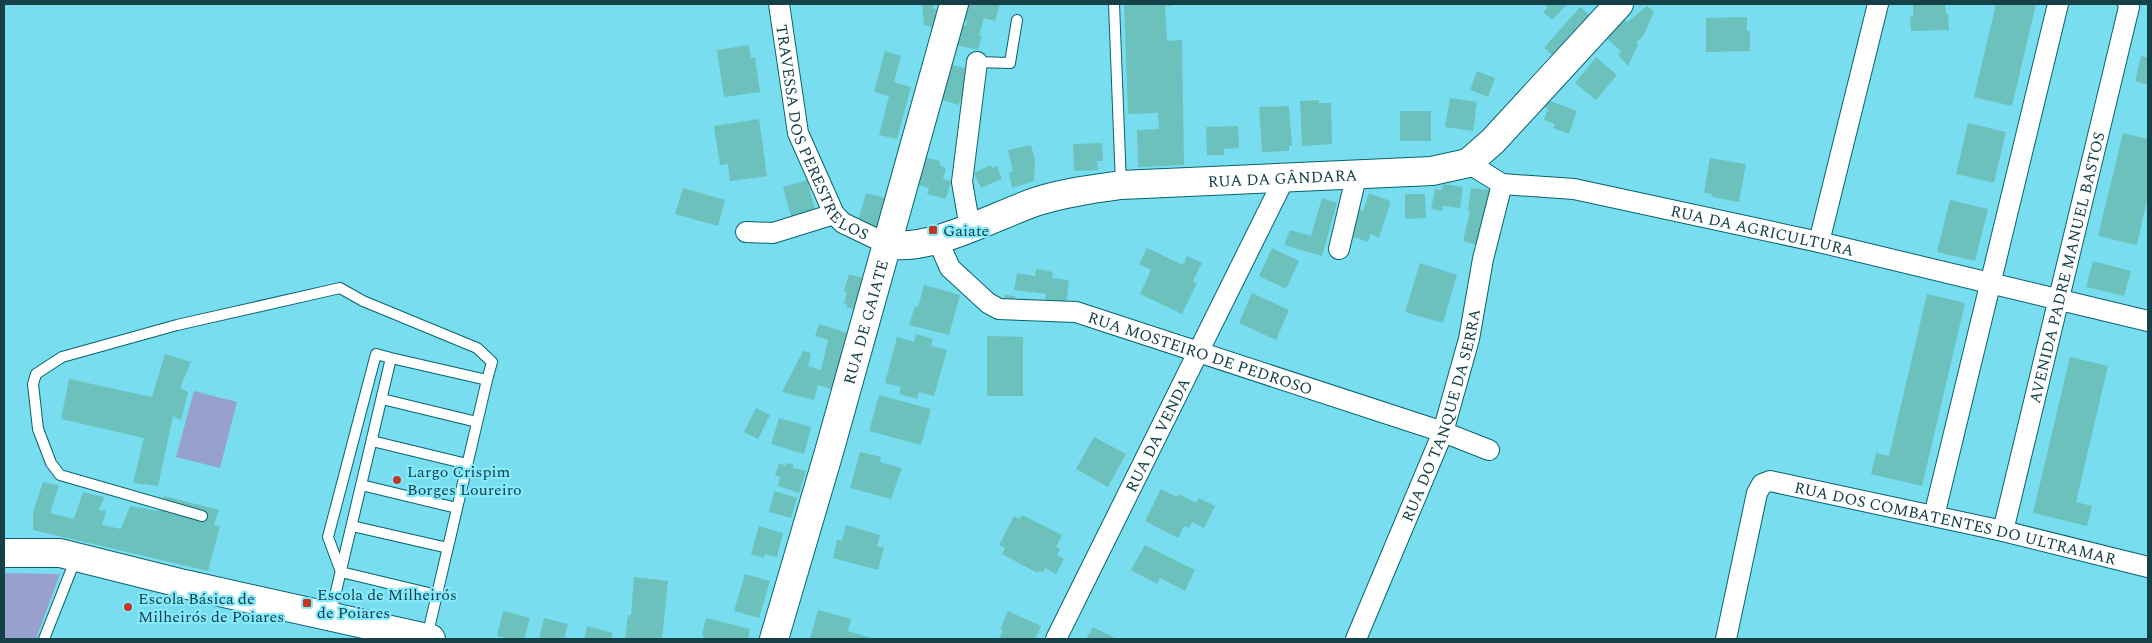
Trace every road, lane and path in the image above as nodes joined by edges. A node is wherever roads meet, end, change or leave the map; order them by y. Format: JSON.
{"nodes":[{"id":1,"x":779,"y":4,"type":"edge"},
{"id":2,"x":954,"y":4,"type":"edge"},
{"id":3,"x":1114,"y":4,"type":"edge"},
{"id":4,"x":1619,"y":4,"type":"edge"},
{"id":5,"x":1878,"y":4,"type":"edge"},
{"id":6,"x":2058,"y":4,"type":"edge"},
{"id":7,"x":2128,"y":4,"type":"edge"},
{"id":8,"x":1017,"y":20,"type":"dead end"},
{"id":9,"x":977,"y":62,"type":"joint"},
{"id":10,"x":1468,"y":163,"type":"junction"},
{"id":11,"x":1357,"y":173,"type":"junction"},
{"id":12,"x":1285,"y":177,"type":"junction"},
{"id":13,"x":1502,"y":184,"type":"junction"},
{"id":14,"x":1121,"y":185,"type":"junction"},
{"id":15,"x":834,"y":214,"type":"junction"},
{"id":16,"x":970,"y":228,"type":"junction"},
{"id":17,"x":746,"y":232,"type":"dead end"},
{"id":18,"x":938,"y":239,"type":"junction"},
{"id":19,"x":1819,"y":242,"type":"junction"},
{"id":20,"x":887,"y":244,"type":"junction"},
{"id":21,"x":1339,"y":250,"type":"dead end"},
{"id":22,"x":1992,"y":284,"type":"junction"},
{"id":23,"x":2060,"y":300,"type":"junction"},
{"id":24,"x":2148,"y":322,"type":"edge"},
{"id":25,"x":1199,"y":354,"type":"junction"},
{"id":26,"x":391,"y":358,"type":"junction"},
{"id":27,"x":487,"y":380,"type":"junction"},
{"id":28,"x":382,"y":399,"type":"junction"},
{"id":29,"x":477,"y":422,"type":"junction"},
{"id":30,"x":1442,"y":432,"type":"junction"},
{"id":31,"x":372,"y":441,"type":"junction"},
{"id":32,"x":1489,"y":450,"type":"dead end"},
{"id":33,"x":468,"y":464,"type":"junction"},
{"id":34,"x":361,"y":485,"type":"junction"},
{"id":35,"x":457,"y":508,"type":"junction"},
{"id":36,"x":202,"y":516,"type":"dead end"},
{"id":37,"x":1934,"y":516,"type":"junction"},
{"id":38,"x":352,"y":526,"type":"junction"},
{"id":39,"x":2003,"y":531,"type":"junction"},
{"id":40,"x":448,"y":548,"type":"junction"},
{"id":41,"x":4,"y":553,"type":"edge"},
{"id":42,"x":76,"y":557,"type":"junction"},
{"id":43,"x":2148,"y":567,"type":"edge"},
{"id":44,"x":341,"y":572,"type":"junction"},
{"id":45,"x":437,"y":595,"type":"junction"},
{"id":46,"x":330,"y":617,"type":"junction"},
{"id":47,"x":44,"y":639,"type":"edge"},
{"id":48,"x":429,"y":639,"type":"edge"},
{"id":49,"x":774,"y":639,"type":"edge"},
{"id":50,"x":1056,"y":639,"type":"edge"},
{"id":51,"x":1356,"y":639,"type":"edge"},
{"id":52,"x":1726,"y":639,"type":"edge"}],
"edges":[{"from":1,"to":15,"type":"street","name":"TRAVESSA DOS PERESTRELOS"},
{"from":2,"to":20,"type":"main road","name":"RUA DE GAIATE"},
{"from":3,"to":14,"type":"lane"},
{"from":4,"to":10,"type":"main road","name":"RUA DA GÂNDARA"},
{"from":5,"to":19,"type":"street"},
{"from":6,"to":22,"type":"street"},
{"from":7,"to":23,"type":"street","name":"AVENIDA PADRE MANUEL BASTOS"},
{"from":8,"to":9,"type":"lane"},
{"from":9,"to":16,"type":"street"},
{"from":10,"to":11,"type":"main road","name":"RUA DA GÂNDARA"},
{"from":10,"to":13,"type":"street","name":"RUA DA AGRICULTURA"},
{"from":11,"to":12,"type":"main road","name":"RUA DA GÂNDARA"},
{"from":11,"to":21,"type":"street"},
{"from":12,"to":14,"type":"main road","name":"RUA DA GÂNDARA"},
{"from":12,"to":25,"type":"street","name":"RUA DA VENDA"},
{"from":13,"to":19,"type":"street","name":"RUA DA AGRICULTURA"},
{"from":13,"to":30,"type":"street","name":"RUA DO TANQUE DA SERRA"},
{"from":14,"to":16,"type":"main road","name":"RUA DA GÂNDARA"},
{"from":15,"to":17,"type":"street"},
{"from":15,"to":20,"type":"street","name":"TRAVESSA DOS PERESTRELOS"},
{"from":16,"to":18,"type":"main road","name":"RUA DA GÂNDARA"},
{"from":18,"to":20,"type":"main road","name":"RUA DA GÂNDARA"},
{"from":18,"to":25,"type":"street","name":"RUA MOSTEIRO DE PEDROSO"},
{"from":19,"to":22,"type":"street","name":"RUA DA AGRICULTURA"},
{"from":20,"to":49,"type":"main road","name":"RUA DE GAIATE"},
{"from":22,"to":23,"type":"street","name":"RUA DA AGRICULTURA"},
{"from":22,"to":37,"type":"street"},
{"from":23,"to":24,"type":"street","name":"RUA DA AGRICULTURA"},
{"from":23,"to":39,"type":"street","name":"AVENIDA PADRE MANUEL BASTOS"},
{"from":25,"to":30,"type":"street","name":"RUA MOSTEIRO DE PEDROSO"},
{"from":25,"to":50,"type":"street","name":"RUA DA VENDA"},
{"from":26,"to":27,"type":"lane"},
{"from":26,"to":28,"type":"lane"},
{"from":26,"to":44,"type":"lane"},
{"from":27,"to":29,"type":"lane"},
{"from":27,"to":36,"type":"lane"},
{"from":28,"to":29,"type":"lane"},
{"from":28,"to":31,"type":"lane"},
{"from":29,"to":33,"type":"lane"},
{"from":30,"to":32,"type":"street","name":"RUA MOSTEIRO DE PEDROSO"},
{"from":30,"to":51,"type":"street","name":"RUA DO TANQUE DA SERRA"},
{"from":31,"to":33,"type":"lane"},
{"from":31,"to":34,"type":"lane"},
{"from":33,"to":35,"type":"lane"},
{"from":34,"to":35,"type":"lane"},
{"from":34,"to":38,"type":"lane"},
{"from":35,"to":40,"type":"lane"},
{"from":37,"to":39,"type":"street","name":"RUA DOS COMBATENTES DO ULTRAMAR"},
{"from":37,"to":52,"type":"street","name":"RUA DOS COMBATENTES DO ULTRAMAR"},
{"from":38,"to":40,"type":"lane"},
{"from":38,"to":44,"type":"lane"},
{"from":39,"to":43,"type":"street","name":"RUA DOS COMBATENTES DO ULTRAMAR"},
{"from":40,"to":45,"type":"lane"},
{"from":41,"to":42,"type":"main road"},
{"from":42,"to":46,"type":"main road"},
{"from":42,"to":47,"type":"lane"},
{"from":44,"to":45,"type":"lane"},
{"from":44,"to":46,"type":"lane"},
{"from":45,"to":48,"type":"lane"},
{"from":46,"to":48,"type":"main road"}]}
